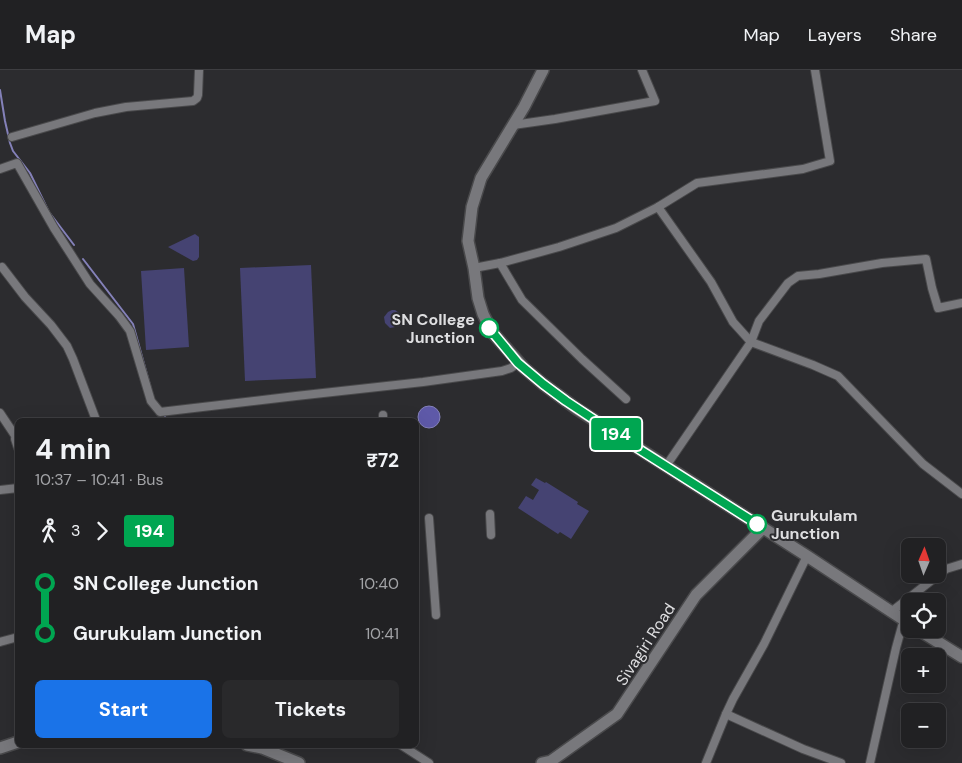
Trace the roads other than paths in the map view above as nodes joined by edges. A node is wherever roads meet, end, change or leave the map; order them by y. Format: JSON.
{"nodes":[{"id":1,"x":199,"y":70,"type":"edge"},
{"id":2,"x":543,"y":70,"type":"edge"},
{"id":3,"x":642,"y":70,"type":"edge"},
{"id":4,"x":815,"y":70,"type":"edge"},
{"id":5,"x":513,"y":124,"type":"junction"},
{"id":6,"x":12,"y":137,"type":"dead end"},
{"id":7,"x":0,"y":169,"type":"edge"},
{"id":8,"x":658,"y":206,"type":"junction"},
{"id":9,"x":500,"y":263,"type":"junction"},
{"id":10,"x":2,"y":267,"type":"dead end"},
{"id":11,"x":474,"y":268,"type":"junction"},
{"id":12,"x":962,"y":303,"type":"edge"},
{"id":13,"x":751,"y":342,"type":"junction"},
{"id":14,"x":518,"y":363,"type":"junction"},
{"id":15,"x":626,"y":399,"type":"dead end"},
{"id":16,"x":0,"y":413,"type":"edge"},
{"id":17,"x":95,"y":418,"type":"edge"},
{"id":18,"x":15,"y":433,"type":"edge"},
{"id":19,"x":666,"y":466,"type":"junction"},
{"id":20,"x":15,"y":488,"type":"edge"},
{"id":21,"x":0,"y":490,"type":"edge"},
{"id":22,"x":962,"y":494,"type":"edge"},
{"id":23,"x":490,"y":514,"type":"dead end"},
{"id":24,"x":429,"y":518,"type":"dead end"},
{"id":25,"x":763,"y":528,"type":"junction"},
{"id":26,"x":491,"y":535,"type":"dead end"},
{"id":27,"x":807,"y":556,"type":"junction"},
{"id":28,"x":962,"y":564,"type":"edge"},
{"id":29,"x":891,"y":612,"type":"junction"},
{"id":30,"x":436,"y":615,"type":"dead end"},
{"id":31,"x":901,"y":618,"type":"edge"},
{"id":32,"x":901,"y":630,"type":"edge"},
{"id":33,"x":15,"y":638,"type":"edge"},
{"id":34,"x":932,"y":638,"type":"edge"},
{"id":35,"x":0,"y":642,"type":"edge"},
{"id":36,"x":962,"y":656,"type":"edge"},
{"id":37,"x":726,"y":714,"type":"junction"},
{"id":38,"x":15,"y":743,"type":"edge"},
{"id":39,"x":0,"y":748,"type":"edge"},
{"id":40,"x":262,"y":748,"type":"edge"},
{"id":41,"x":406,"y":748,"type":"edge"},
{"id":42,"x":299,"y":763,"type":"edge"},
{"id":43,"x":429,"y":763,"type":"edge"},
{"id":44,"x":542,"y":763,"type":"edge"},
{"id":45,"x":706,"y":763,"type":"edge"},
{"id":46,"x":841,"y":763,"type":"edge"},
{"id":47,"x":870,"y":763,"type":"edge"}],
"edges":[{"from":1,"to":6,"type":"street"},
{"from":2,"to":5,"type":"main road"},
{"from":3,"to":5,"type":"street"},
{"from":4,"to":8,"type":"street"},
{"from":5,"to":11,"type":"main road"},
{"from":7,"to":14,"type":"street"},
{"from":8,"to":9,"type":"street"},
{"from":8,"to":13,"type":"street"},
{"from":9,"to":11,"type":"street"},
{"from":9,"to":15,"type":"street"},
{"from":10,"to":17,"type":"street"},
{"from":11,"to":14,"type":"main road"},
{"from":12,"to":13,"type":"street"},
{"from":13,"to":19,"type":"street"},
{"from":13,"to":22,"type":"street"},
{"from":14,"to":19,"type":"main road"},
{"from":16,"to":18,"type":"street"},
{"from":19,"to":25,"type":"main road"},
{"from":20,"to":21,"type":"street"},
{"from":23,"to":26,"type":"street"},
{"from":24,"to":30,"type":"street"},
{"from":25,"to":27,"type":"main road"},
{"from":25,"to":44,"type":"main road","name":"Sivagiri Road"},
{"from":27,"to":29,"type":"main road"},
{"from":27,"to":37,"type":"street"},
{"from":28,"to":29,"type":"street"},
{"from":29,"to":31,"type":"main road"},
{"from":32,"to":47,"type":"street"},
{"from":33,"to":35,"type":"street"},
{"from":34,"to":36,"type":"main road"},
{"from":37,"to":45,"type":"street"},
{"from":37,"to":46,"type":"street"},
{"from":38,"to":39,"type":"main road"},
{"from":40,"to":42,"type":"main road"},
{"from":41,"to":43,"type":"street"}]}
